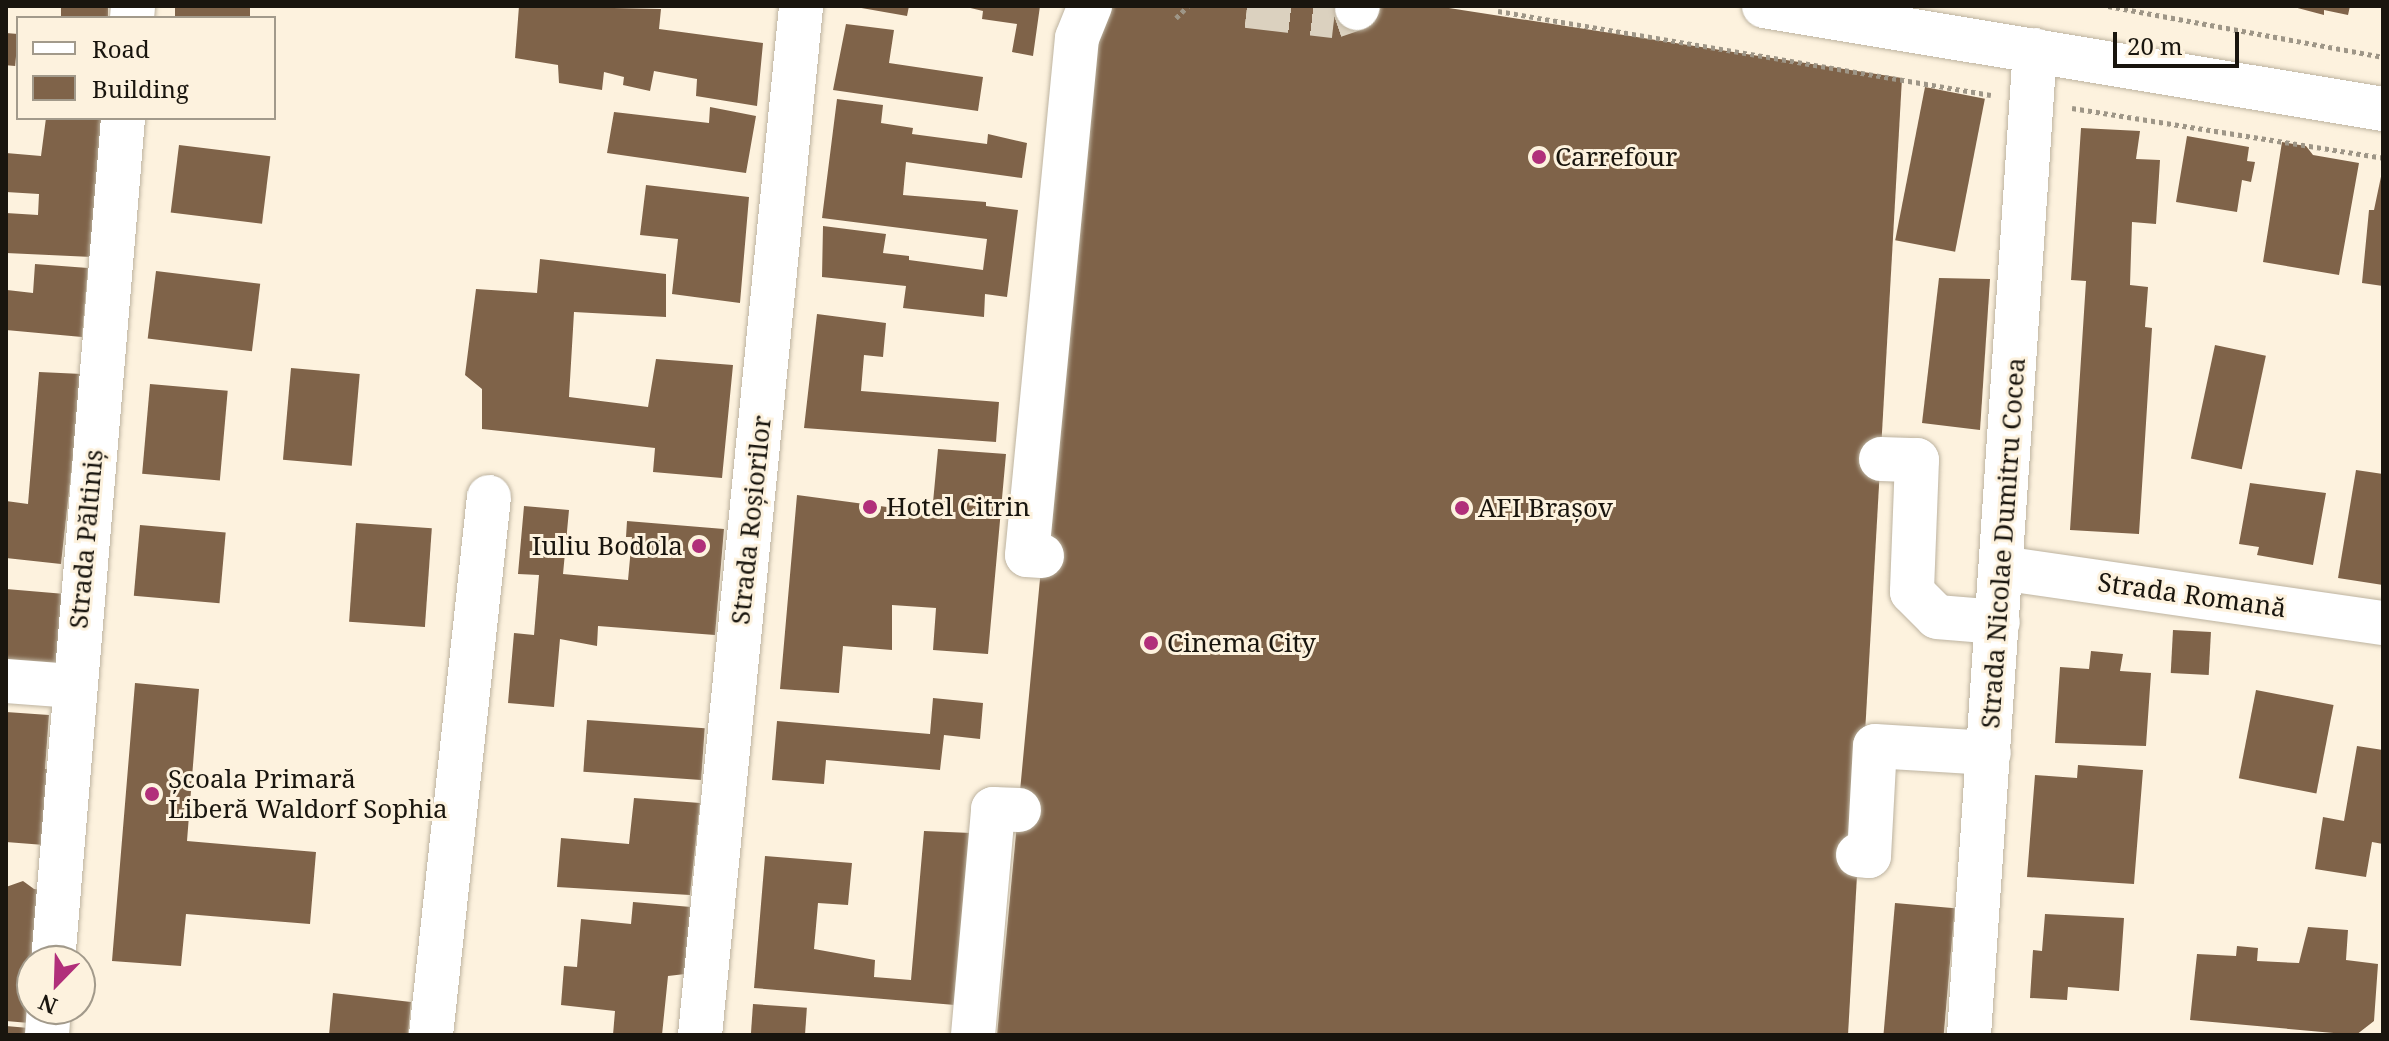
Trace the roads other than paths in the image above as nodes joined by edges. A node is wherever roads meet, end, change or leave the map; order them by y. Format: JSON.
{"nodes":[{"id":1,"x":801,"y":6,"type":"edge"},
{"id":2,"x":1090,"y":6,"type":"edge"},
{"id":3,"x":1764,"y":6,"type":"edge"},
{"id":4,"x":2035,"y":50,"type":"junction"},
{"id":5,"x":2383,"y":109,"type":"edge"},
{"id":6,"x":123,"y":120,"type":"edge"},
{"id":7,"x":1881,"y":459,"type":"dead end"},
{"id":8,"x":489,"y":497,"type":"dead end"},
{"id":9,"x":1042,"y":556,"type":"dead end"},
{"id":10,"x":2001,"y":568,"type":"junction"},
{"id":11,"x":1998,"y":622,"type":"junction"},
{"id":12,"x":2383,"y":623,"type":"edge"},
{"id":13,"x":6,"y":681,"type":"edge"},
{"id":14,"x":72,"y":686,"type":"junction"},
{"id":15,"x":1989,"y":753,"type":"junction"},
{"id":16,"x":1019,"y":810,"type":"dead end"},
{"id":17,"x":1858,"y":855,"type":"dead end"},
{"id":18,"x":54,"y":945,"type":"edge"},
{"id":19,"x":431,"y":1035,"type":"edge"},
{"id":20,"x":700,"y":1035,"type":"edge"},
{"id":21,"x":973,"y":1035,"type":"edge"},
{"id":22,"x":1969,"y":1035,"type":"edge"}],
"edges":[{"from":1,"to":20,"type":"street","name":"Strada Roșiorilor"},
{"from":2,"to":9,"type":"street"},
{"from":3,"to":4,"type":"street"},
{"from":4,"to":5,"type":"street"},
{"from":4,"to":10,"type":"street","name":"Strada Nicolae Dumitru Cocea"},
{"from":6,"to":14,"type":"street","name":"Strada Păltiniș"},
{"from":7,"to":11,"type":"street"},
{"from":8,"to":19,"type":"street"},
{"from":10,"to":11,"type":"street","name":"Strada Nicolae Dumitru Cocea"},
{"from":10,"to":12,"type":"street","name":"Strada Romană"},
{"from":11,"to":15,"type":"street","name":"Strada Nicolae Dumitru Cocea"},
{"from":13,"to":14,"type":"street"},
{"from":14,"to":18,"type":"street","name":"Strada Păltiniș"},
{"from":15,"to":17,"type":"street"},
{"from":15,"to":22,"type":"street","name":"Strada Nicolae Dumitru Cocea"},
{"from":16,"to":21,"type":"street"}]}
